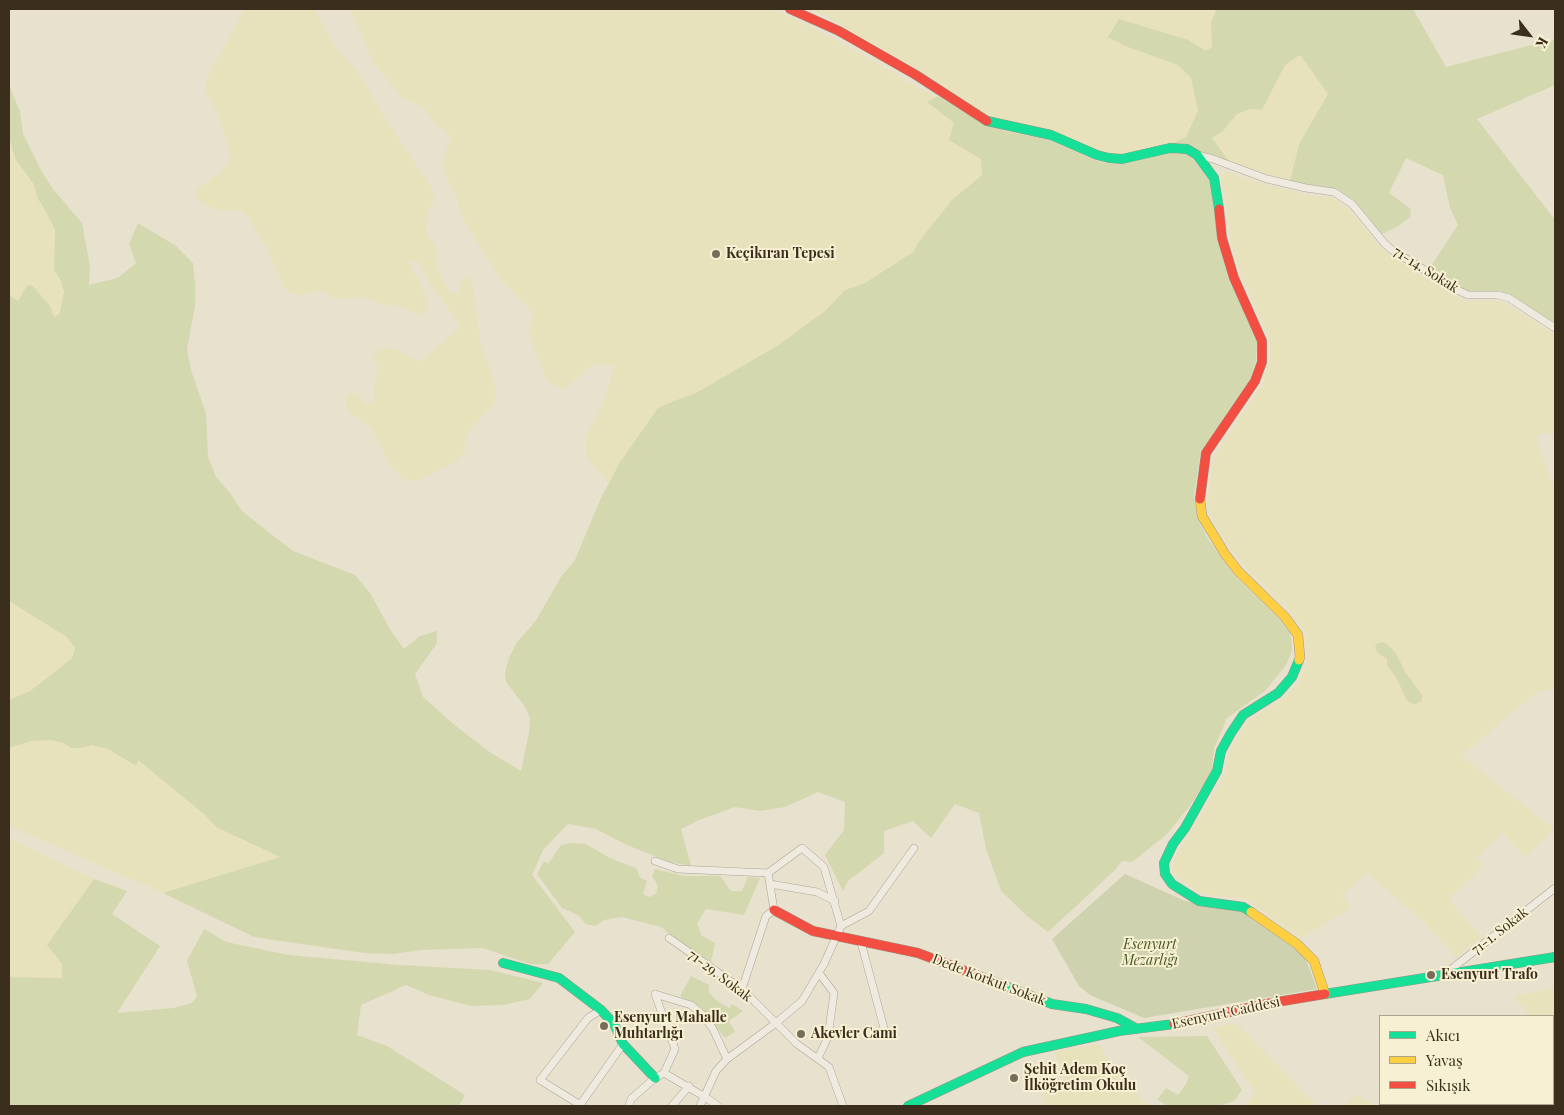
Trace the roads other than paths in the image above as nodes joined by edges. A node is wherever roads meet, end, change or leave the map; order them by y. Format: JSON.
{"nodes":[{"id":1,"x":790,"y":9,"type":"edge"},
{"id":2,"x":1197,"y":155,"type":"junction"},
{"id":3,"x":1555,"y":328,"type":"edge"},
{"id":4,"x":914,"y":848,"type":"dead end"},
{"id":5,"x":655,"y":861,"type":"dead end"},
{"id":6,"x":768,"y":873,"type":"junction"},
{"id":7,"x":770,"y":884,"type":"junction"},
{"id":8,"x":1555,"y":888,"type":"edge"},
{"id":9,"x":835,"y":901,"type":"junction"},
{"id":10,"x":774,"y":910,"type":"junction"},
{"id":11,"x":841,"y":926,"type":"junction"},
{"id":12,"x":838,"y":937,"type":"junction"},
{"id":13,"x":669,"y":938,"type":"dead end"},
{"id":14,"x":861,"y":942,"type":"junction"},
{"id":15,"x":1555,"y":957,"type":"edge"},
{"id":16,"x":503,"y":963,"type":"dead end"},
{"id":17,"x":819,"y":973,"type":"junction"},
{"id":18,"x":1445,"y":974,"type":"junction"},
{"id":19,"x":742,"y":989,"type":"junction"},
{"id":20,"x":1326,"y":994,"type":"junction"},
{"id":21,"x":601,"y":1010,"type":"junction"},
{"id":22,"x":776,"y":1023,"type":"junction"},
{"id":23,"x":1138,"y":1029,"type":"junction"},
{"id":24,"x":885,"y":1032,"type":"dead end"},
{"id":25,"x":623,"y":1044,"type":"junction"},
{"id":26,"x":818,"y":1058,"type":"junction"},
{"id":27,"x":727,"y":1059,"type":"junction"},
{"id":28,"x":664,"y":1073,"type":"junction"},
{"id":29,"x":655,"y":1078,"type":"junction"},
{"id":30,"x":689,"y":1086,"type":"junction"},
{"id":31,"x":705,"y":1097,"type":"junction"},
{"id":32,"x":581,"y":1106,"type":"edge"},
{"id":33,"x":629,"y":1106,"type":"edge"},
{"id":34,"x":672,"y":1106,"type":"edge"},
{"id":35,"x":700,"y":1106,"type":"edge"},
{"id":36,"x":718,"y":1106,"type":"edge"},
{"id":37,"x":843,"y":1106,"type":"edge"},
{"id":38,"x":908,"y":1106,"type":"edge"}],
"edges":[{"from":1,"to":2,"type":"street"},
{"from":2,"to":3,"type":"street","name":"71-14. Sokak"},
{"from":2,"to":20,"type":"street"},
{"from":4,"to":11,"type":"street"},
{"from":5,"to":6,"type":"street"},
{"from":6,"to":7,"type":"street"},
{"from":6,"to":9,"type":"street"},
{"from":7,"to":9,"type":"street"},
{"from":7,"to":10,"type":"street"},
{"from":8,"to":18,"type":"street","name":"71-1. Sokak"},
{"from":9,"to":11,"type":"street"},
{"from":10,"to":12,"type":"street","name":"Dede Korkut Sokak"},
{"from":10,"to":19,"type":"street"},
{"from":11,"to":12,"type":"street"},
{"from":12,"to":14,"type":"street","name":"Dede Korkut Sokak"},
{"from":12,"to":17,"type":"street"},
{"from":13,"to":19,"type":"street","name":"71-29. Sokak"},
{"from":14,"to":23,"type":"street","name":"Dede Korkut Sokak"},
{"from":14,"to":24,"type":"street"},
{"from":15,"to":18,"type":"street","name":"Esenyurt Caddesi"},
{"from":16,"to":21,"type":"street"},
{"from":17,"to":22,"type":"street"},
{"from":17,"to":26,"type":"street"},
{"from":18,"to":20,"type":"street","name":"Esenyurt Caddesi"},
{"from":19,"to":22,"type":"street","name":"71-29. Sokak"},
{"from":20,"to":23,"type":"street","name":"Esenyurt Caddesi"},
{"from":21,"to":25,"type":"street"},
{"from":21,"to":32,"type":"street"},
{"from":22,"to":26,"type":"street","name":"71-29. Sokak"},
{"from":22,"to":27,"type":"street"},
{"from":23,"to":38,"type":"street","name":"Esenyurt Caddesi"},
{"from":25,"to":29,"type":"street"},
{"from":25,"to":32,"type":"street"},
{"from":26,"to":37,"type":"street","name":"71-29. Sokak"},
{"from":27,"to":28,"type":"street"},
{"from":27,"to":31,"type":"street"},
{"from":28,"to":29,"type":"street"},
{"from":28,"to":30,"type":"street"},
{"from":29,"to":33,"type":"street"},
{"from":30,"to":31,"type":"street"},
{"from":30,"to":34,"type":"street"},
{"from":31,"to":35,"type":"street"},
{"from":31,"to":36,"type":"street"}]}
